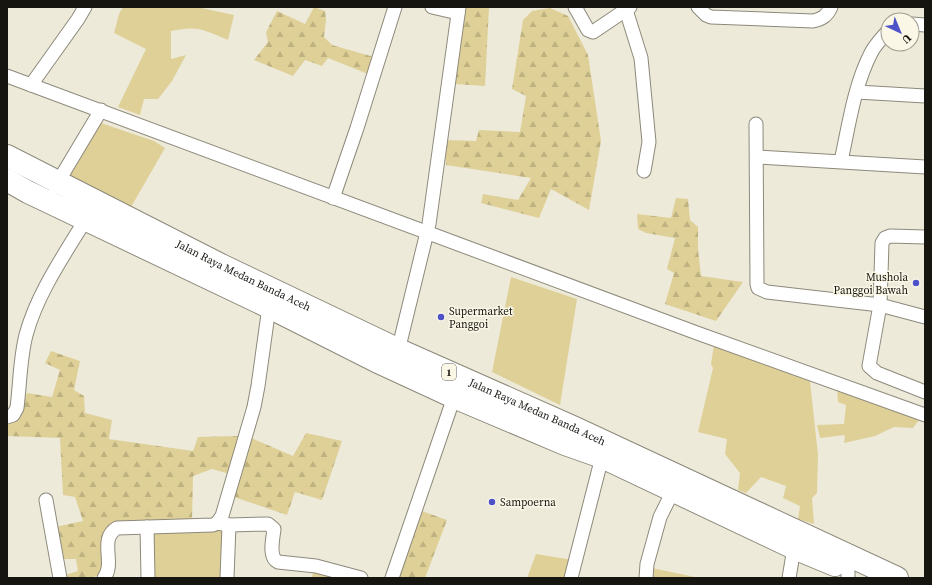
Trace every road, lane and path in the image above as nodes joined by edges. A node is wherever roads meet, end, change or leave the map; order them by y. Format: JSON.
{"nodes":[{"id":1,"x":85,"y":7,"type":"edge"},
{"id":2,"x":432,"y":7,"type":"edge"},
{"id":3,"x":575,"y":7,"type":"edge"},
{"id":4,"x":698,"y":7,"type":"edge"},
{"id":5,"x":831,"y":7,"type":"edge"},
{"id":6,"x":391,"y":8,"type":"edge"},
{"id":7,"x":628,"y":8,"type":"edge"},
{"id":8,"x":459,"y":10,"type":"edge"},
{"id":9,"x":880,"y":42,"type":"edge"},
{"id":10,"x":7,"y":76,"type":"edge"},
{"id":11,"x":31,"y":85,"type":"junction"},
{"id":12,"x":857,"y":92,"type":"junction"},
{"id":13,"x":925,"y":96,"type":"edge"},
{"id":14,"x":101,"y":110,"type":"junction"},
{"id":15,"x":756,"y":124,"type":"dead end"},
{"id":16,"x":7,"y":156,"type":"edge"},
{"id":17,"x":757,"y":157,"type":"junction"},
{"id":18,"x":841,"y":161,"type":"junction"},
{"id":19,"x":925,"y":167,"type":"edge"},
{"id":20,"x":644,"y":171,"type":"dead end"},
{"id":21,"x":7,"y":180,"type":"edge"},
{"id":22,"x":57,"y":182,"type":"junction"},
{"id":23,"x":333,"y":198,"type":"junction"},
{"id":24,"x":47,"y":201,"type":"junction"},
{"id":25,"x":86,"y":218,"type":"junction"},
{"id":26,"x":428,"y":233,"type":"junction"},
{"id":27,"x":925,"y":237,"type":"edge"},
{"id":28,"x":880,"y":305,"type":"junction"},
{"id":29,"x":269,"y":307,"type":"junction"},
{"id":30,"x":925,"y":317,"type":"edge"},
{"id":31,"x":396,"y":360,"type":"junction"},
{"id":32,"x":925,"y":392,"type":"edge"},
{"id":33,"x":454,"y":397,"type":"junction"},
{"id":34,"x":925,"y":415,"type":"edge"},
{"id":35,"x":7,"y":417,"type":"edge"},
{"id":36,"x":602,"y":457,"type":"junction"},
{"id":37,"x":673,"y":491,"type":"junction"},
{"id":38,"x":46,"y":500,"type":"dead end"},
{"id":39,"x":223,"y":524,"type":"junction"},
{"id":40,"x":146,"y":526,"type":"junction"},
{"id":41,"x":794,"y":548,"type":"junction"},
{"id":42,"x":854,"y":575,"type":"edge"},
{"id":43,"x":106,"y":577,"type":"edge"},
{"id":44,"x":60,"y":578,"type":"edge"},
{"id":45,"x":148,"y":578,"type":"edge"},
{"id":46,"x":227,"y":578,"type":"edge"},
{"id":47,"x":361,"y":578,"type":"edge"},
{"id":48,"x":392,"y":578,"type":"edge"},
{"id":49,"x":571,"y":578,"type":"edge"},
{"id":50,"x":646,"y":578,"type":"edge"},
{"id":51,"x":789,"y":578,"type":"edge"},
{"id":52,"x":897,"y":578,"type":"edge"}],
"edges":[{"from":1,"to":11,"type":"street"},
{"from":2,"to":8,"type":"street"},
{"from":3,"to":7,"type":"street"},
{"from":4,"to":5,"type":"street"},
{"from":6,"to":23,"type":"street"},
{"from":7,"to":20,"type":"street"},
{"from":8,"to":26,"type":"street"},
{"from":9,"to":12,"type":"street"},
{"from":10,"to":11,"type":"street"},
{"from":11,"to":14,"type":"street"},
{"from":12,"to":13,"type":"street"},
{"from":12,"to":18,"type":"street"},
{"from":14,"to":22,"type":"street"},
{"from":14,"to":23,"type":"street"},
{"from":15,"to":17,"type":"street"},
{"from":16,"to":22,"type":"highway","name":"Jalan Raya Medan Banda Aceh","number":"1"},
{"from":17,"to":18,"type":"street"},
{"from":17,"to":28,"type":"street"},
{"from":18,"to":19,"type":"street"},
{"from":21,"to":24,"type":"highway","name":"Jalan Raya Medan Banda Aceh","number":"1"},
{"from":22,"to":24,"type":"street"},
{"from":22,"to":31,"type":"highway","name":"Jalan Raya Medan Banda Aceh","number":"1"},
{"from":23,"to":26,"type":"street"},
{"from":24,"to":25,"type":"highway","name":"Jalan Raya Medan Banda Aceh","number":"1"},
{"from":25,"to":29,"type":"highway","name":"Jalan Raya Medan Banda Aceh","number":"1"},
{"from":25,"to":35,"type":"street"},
{"from":26,"to":31,"type":"street"},
{"from":26,"to":34,"type":"street"},
{"from":27,"to":28,"type":"street"},
{"from":28,"to":30,"type":"street"},
{"from":28,"to":32,"type":"street"},
{"from":29,"to":31,"type":"highway","name":"Jalan Raya Medan Banda Aceh","number":"1"},
{"from":29,"to":39,"type":"street"},
{"from":31,"to":33,"type":"highway","name":"Jalan Raya Medan Banda Aceh","number":"1"},
{"from":31,"to":52,"type":"highway","name":"Jalan Raya Medan Banda Aceh","number":"1"},
{"from":33,"to":36,"type":"highway","name":"Jalan Raya Medan Banda Aceh","number":"1"},
{"from":33,"to":48,"type":"street"},
{"from":36,"to":37,"type":"highway","name":"Jalan Raya Medan Banda Aceh","number":"1"},
{"from":36,"to":49,"type":"street"},
{"from":37,"to":41,"type":"highway","name":"Jalan Raya Medan Banda Aceh","number":"1"},
{"from":37,"to":50,"type":"street"},
{"from":38,"to":44,"type":"street"},
{"from":39,"to":40,"type":"street"},
{"from":39,"to":46,"type":"street"},
{"from":39,"to":47,"type":"street"},
{"from":40,"to":43,"type":"street"},
{"from":40,"to":45,"type":"street"},
{"from":41,"to":42,"type":"highway","name":"Jalan Raya Medan Banda Aceh","number":"1"},
{"from":41,"to":51,"type":"street"}]}
